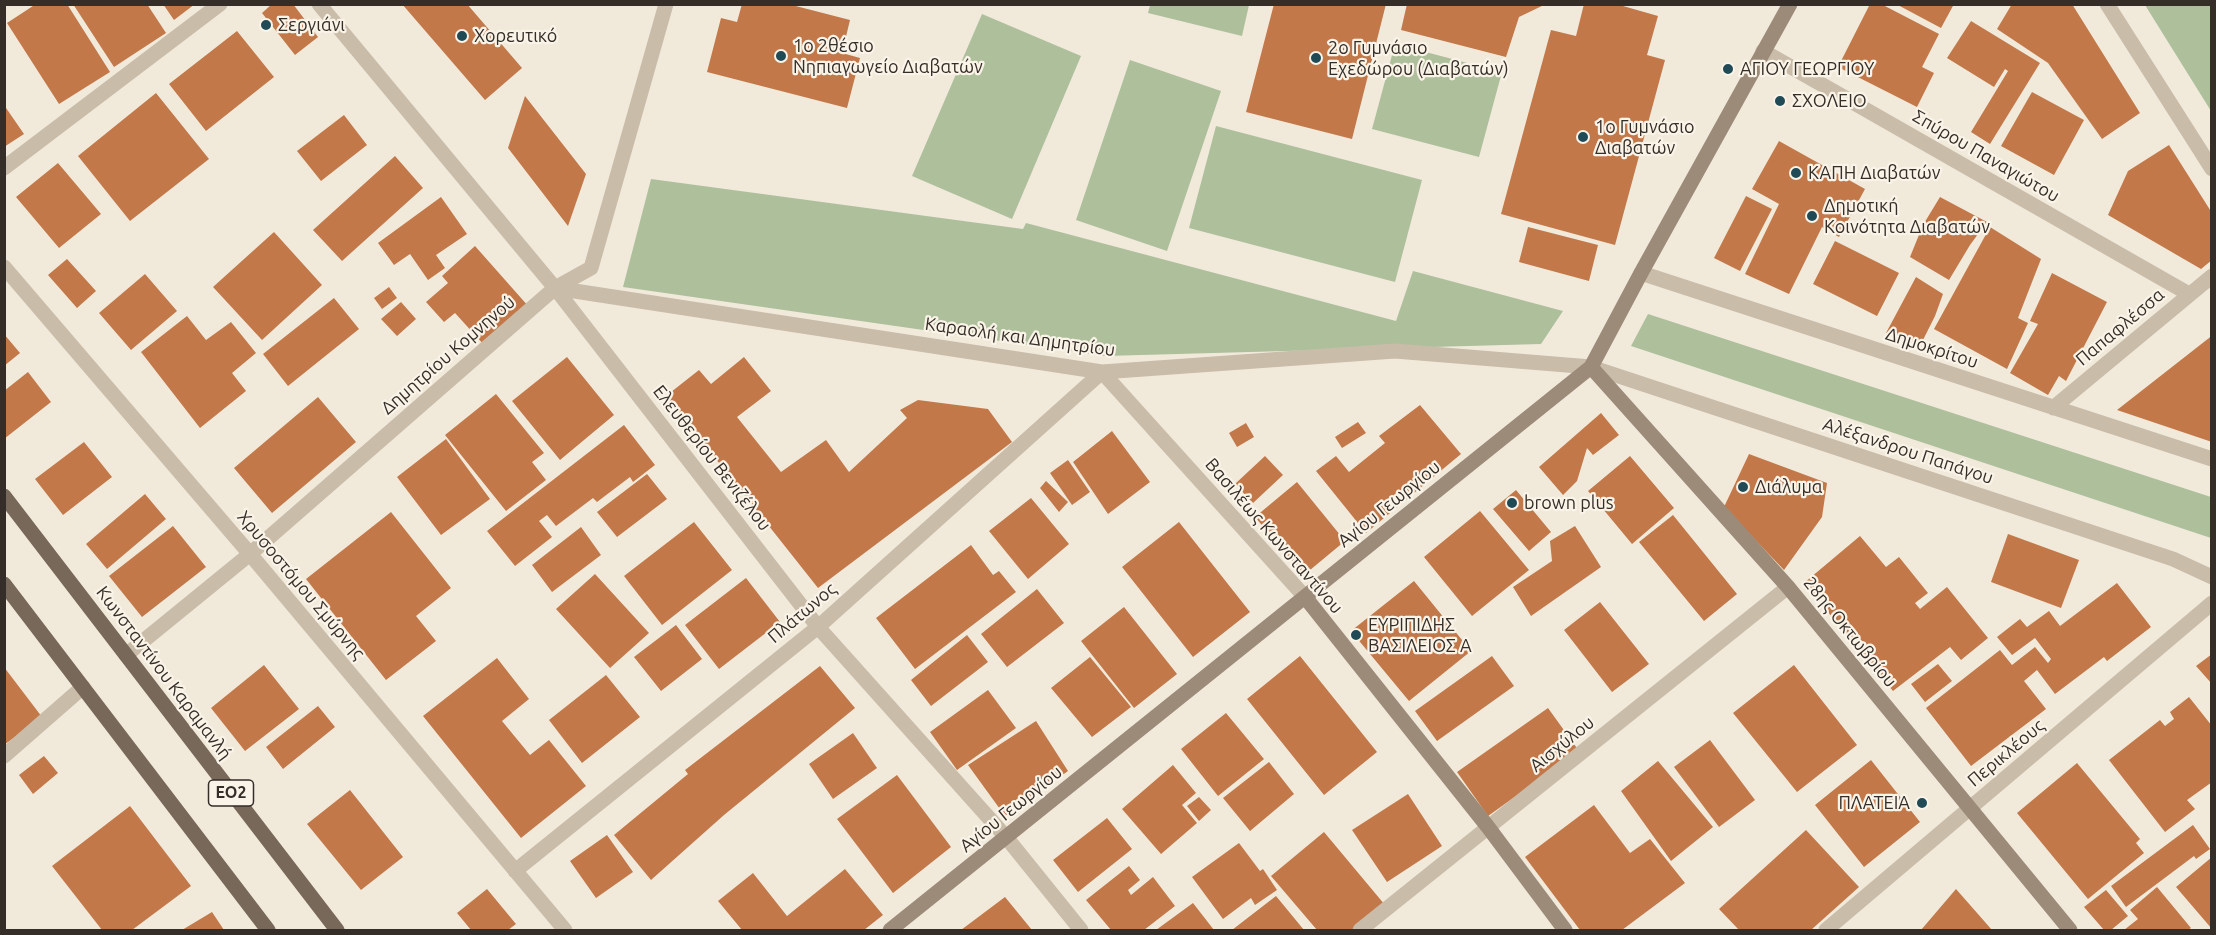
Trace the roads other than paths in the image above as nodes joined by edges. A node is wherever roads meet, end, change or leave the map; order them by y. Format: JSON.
{"nodes":[{"id":1,"x":220,"y":4,"type":"edge"},
{"id":2,"x":319,"y":4,"type":"edge"},
{"id":3,"x":666,"y":4,"type":"edge"},
{"id":4,"x":1790,"y":4,"type":"edge"},
{"id":5,"x":2107,"y":4,"type":"edge"},
{"id":6,"x":1763,"y":51,"type":"junction"},
{"id":7,"x":4,"y":168,"type":"edge"},
{"id":8,"x":2211,"y":169,"type":"edge"},
{"id":9,"x":4,"y":267,"type":"edge"},
{"id":10,"x":1641,"y":273,"type":"junction"},
{"id":11,"x":2211,"y":276,"type":"edge"},
{"id":12,"x":555,"y":288,"type":"junction"},
{"id":13,"x":2189,"y":294,"type":"junction"},
{"id":14,"x":1591,"y":367,"type":"junction"},
{"id":15,"x":1102,"y":372,"type":"junction"},
{"id":16,"x":2054,"y":408,"type":"junction"},
{"id":17,"x":2211,"y":459,"type":"edge"},
{"id":18,"x":4,"y":496,"type":"edge"},
{"id":19,"x":250,"y":554,"type":"junction"},
{"id":20,"x":2211,"y":577,"type":"edge"},
{"id":21,"x":4,"y":584,"type":"edge"},
{"id":22,"x":1788,"y":587,"type":"junction"},
{"id":23,"x":1305,"y":597,"type":"junction"},
{"id":24,"x":2211,"y":603,"type":"edge"},
{"id":25,"x":818,"y":627,"type":"junction"},
{"id":26,"x":126,"y":655,"type":"junction"},
{"id":27,"x":82,"y":687,"type":"junction"},
{"id":28,"x":4,"y":756,"type":"edge"},
{"id":29,"x":1970,"y":809,"type":"junction"},
{"id":30,"x":1488,"y":827,"type":"junction"},
{"id":31,"x":1006,"y":837,"type":"junction"},
{"id":32,"x":515,"y":871,"type":"junction"},
{"id":33,"x":268,"y":930,"type":"edge"},
{"id":34,"x":337,"y":930,"type":"edge"},
{"id":35,"x":565,"y":930,"type":"edge"},
{"id":36,"x":890,"y":930,"type":"edge"},
{"id":37,"x":1081,"y":930,"type":"edge"},
{"id":38,"x":1360,"y":930,"type":"edge"},
{"id":39,"x":1565,"y":930,"type":"edge"},
{"id":40,"x":1826,"y":930,"type":"edge"},
{"id":41,"x":2070,"y":930,"type":"edge"}],
"edges":[{"from":1,"to":7,"type":"street"},
{"from":2,"to":12,"type":"street","name":"Ελευθερίου Βενιζέλου"},
{"from":3,"to":12,"type":"street","name":"Δημητρίου Κομνηνού"},
{"from":4,"to":6,"type":"street","name":"Αγίου Γεωργίου"},
{"from":5,"to":8,"type":"street"},
{"from":6,"to":10,"type":"street","name":"Αγίου Γεωργίου"},
{"from":6,"to":13,"type":"street","name":"Σπύρου Παναγιώτου"},
{"from":9,"to":19,"type":"street","name":"Χρυσοστόμου Σμύρνης"},
{"from":10,"to":14,"type":"street","name":"Αγίου Γεωργίου"},
{"from":10,"to":16,"type":"street","name":"Δημοκρίτου"},
{"from":11,"to":13,"type":"street","name":"Παπαφλέσσα"},
{"from":12,"to":15,"type":"street","name":"Καραολή και Δημητρίου"},
{"from":12,"to":19,"type":"street","name":"Δημητρίου Κομνηνού"},
{"from":12,"to":25,"type":"street","name":"Ελευθερίου Βενιζέλου"},
{"from":13,"to":16,"type":"street","name":"Παπαφλέσσα"},
{"from":14,"to":15,"type":"street","name":"Καραολή και Δημητρίου"},
{"from":14,"to":20,"type":"street","name":"Αλέξανδρου Παπάγου"},
{"from":14,"to":22,"type":"street","name":"28ης Οκτωβρίου"},
{"from":14,"to":23,"type":"street","name":"Αγίου Γεωργίου"},
{"from":15,"to":23,"type":"street","name":"Βασιλέως Κωνσταντίνου"},
{"from":15,"to":25,"type":"street","name":"Πλάτωνος"},
{"from":16,"to":17,"type":"street","name":"Δημοκρίτου"},
{"from":18,"to":26,"type":"main road","name":"Κωνσταντίνου Καραμανλή","number":"ΕΟ2"},
{"from":19,"to":26,"type":"street","name":"Δημητρίου Κομνηνού"},
{"from":19,"to":32,"type":"street","name":"Χρυσοστόμου Σμύρνης"},
{"from":21,"to":27,"type":"main road"},
{"from":22,"to":29,"type":"street","name":"28ης Οκτωβρίου"},
{"from":22,"to":30,"type":"street","name":"Αισχύλου"},
{"from":23,"to":30,"type":"street","name":"Βασιλέως Κωνσταντίνου"},
{"from":23,"to":31,"type":"street","name":"Αγίου Γεωργίου"},
{"from":24,"to":29,"type":"street","name":"Περικλέους"},
{"from":25,"to":31,"type":"street","name":"Ελευθερίου Βενιζέλου"},
{"from":25,"to":32,"type":"street","name":"Πλάτωνος"},
{"from":26,"to":34,"type":"main road","name":"Κωνσταντίνου Καραμανλή","number":"ΕΟ2"},
{"from":27,"to":28,"type":"street"},
{"from":27,"to":33,"type":"main road"},
{"from":29,"to":40,"type":"street","name":"Περικλέους"},
{"from":29,"to":41,"type":"street","name":"28ης Οκτωβρίου"},
{"from":30,"to":38,"type":"street","name":"Αισχύλου"},
{"from":30,"to":39,"type":"street","name":"Βασιλέως Κωνσταντίνου"},
{"from":31,"to":36,"type":"street","name":"Αγίου Γεωργίου"},
{"from":31,"to":37,"type":"street","name":"Ελευθερίου Βενιζέλου"},
{"from":32,"to":35,"type":"street","name":"Χρυσοστόμου Σμύρνης"}]}
